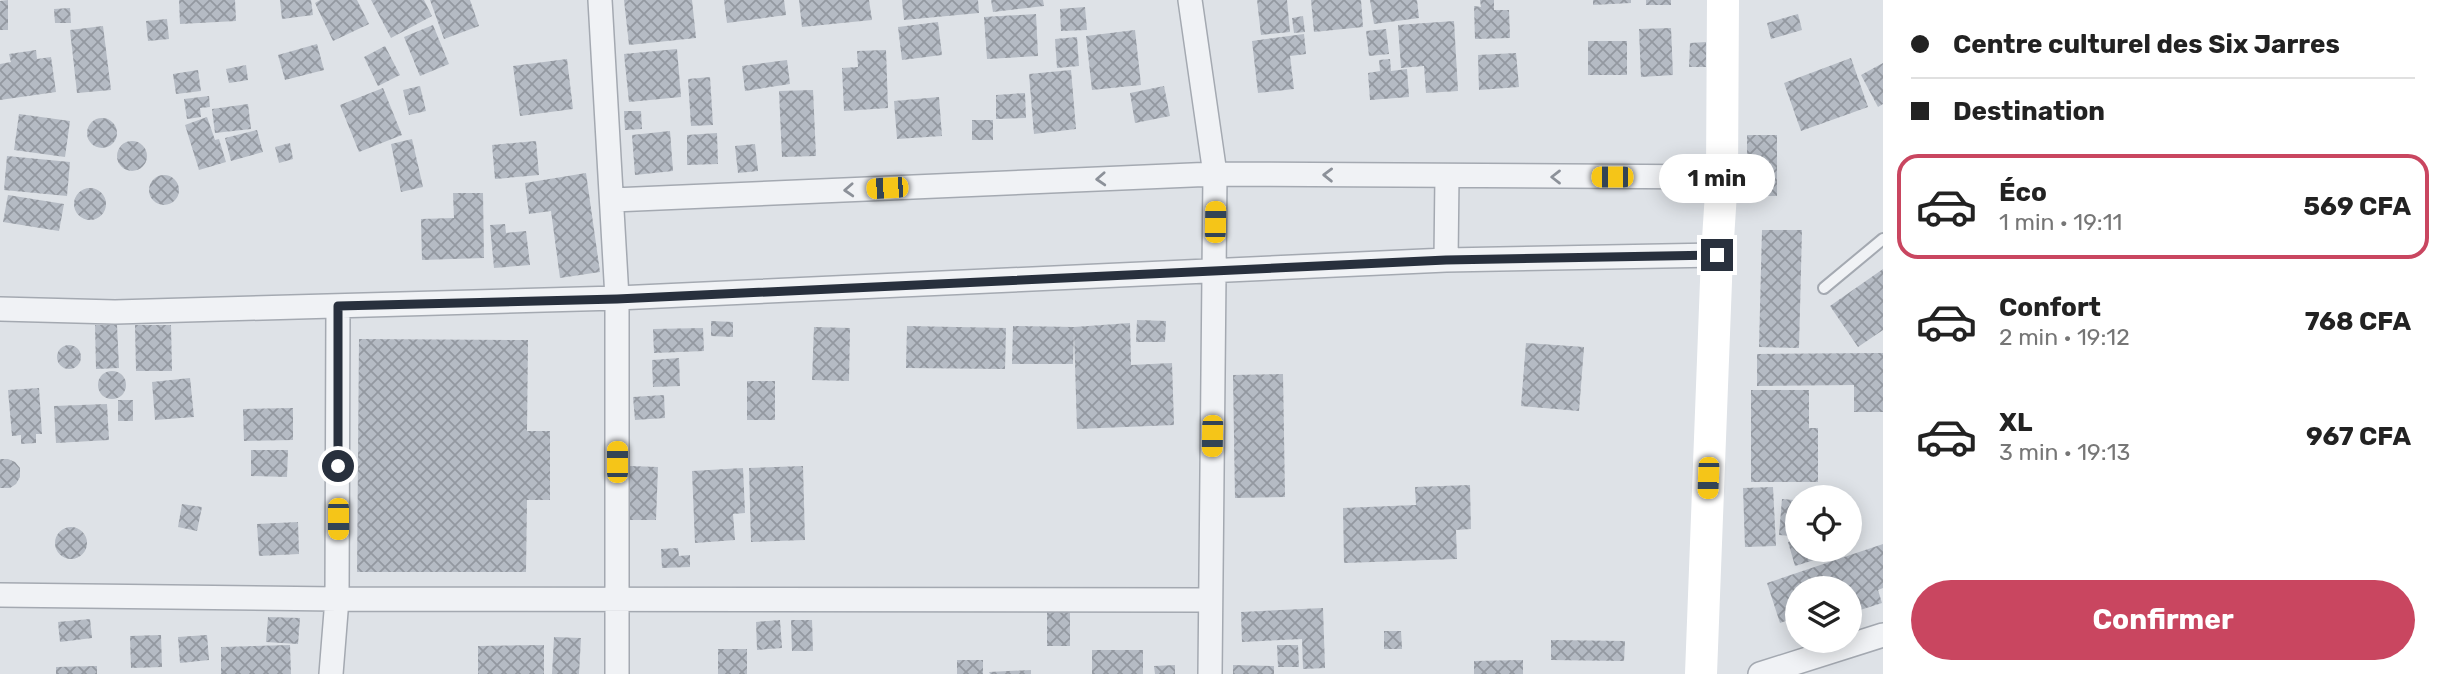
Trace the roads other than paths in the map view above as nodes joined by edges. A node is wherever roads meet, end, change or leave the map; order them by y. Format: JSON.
{"nodes":[{"id":1,"x":600,"y":0,"type":"edge"},
{"id":2,"x":1190,"y":0,"type":"edge"},
{"id":3,"x":1723,"y":0,"type":"edge"},
{"id":4,"x":1215,"y":174,"type":"junction"},
{"id":5,"x":1447,"y":176,"type":"junction"},
{"id":6,"x":1722,"y":177,"type":"junction"},
{"id":7,"x":613,"y":200,"type":"junction"},
{"id":8,"x":1883,"y":239,"type":"edge"},
{"id":9,"x":1717,"y":255,"type":"junction"},
{"id":10,"x":1446,"y":260,"type":"junction"},
{"id":11,"x":1214,"y":271,"type":"junction"},
{"id":12,"x":1824,"y":288,"type":"dead end"},
{"id":13,"x":617,"y":299,"type":"junction"},
{"id":14,"x":338,"y":306,"type":"junction"},
{"id":15,"x":0,"y":309,"type":"edge"},
{"id":16,"x":0,"y":595,"type":"edge"},
{"id":17,"x":617,"y":598,"type":"junction"},
{"id":18,"x":337,"y":599,"type":"junction"},
{"id":19,"x":1210,"y":600,"type":"junction"},
{"id":20,"x":1883,"y":635,"type":"edge"},
{"id":21,"x":331,"y":674,"type":"edge"},
{"id":22,"x":617,"y":674,"type":"edge"},
{"id":23,"x":1210,"y":674,"type":"edge"},
{"id":24,"x":1701,"y":674,"type":"edge"},
{"id":25,"x":1760,"y":674,"type":"edge"}],
"edges":[{"from":1,"to":7,"type":"street"},
{"from":2,"to":4,"type":"street"},
{"from":3,"to":6,"type":"main road"},
{"from":5,"to":4,"type":"street","one_way":true},
{"from":4,"to":7,"type":"street","one_way":true},
{"from":4,"to":11,"type":"street"},
{"from":6,"to":5,"type":"street","one_way":true},
{"from":5,"to":10,"type":"street"},
{"from":6,"to":9,"type":"main road"},
{"from":7,"to":13,"type":"street"},
{"from":8,"to":12,"type":"lane"},
{"from":9,"to":10,"type":"street"},
{"from":9,"to":24,"type":"main road"},
{"from":10,"to":11,"type":"street"},
{"from":11,"to":13,"type":"street"},
{"from":11,"to":19,"type":"street"},
{"from":13,"to":14,"type":"street"},
{"from":13,"to":17,"type":"street"},
{"from":14,"to":15,"type":"street"},
{"from":14,"to":18,"type":"street"},
{"from":16,"to":18,"type":"street"},
{"from":17,"to":18,"type":"street"},
{"from":17,"to":19,"type":"street"},
{"from":17,"to":22,"type":"street"},
{"from":18,"to":21,"type":"street"},
{"from":19,"to":23,"type":"street"},
{"from":20,"to":25,"type":"street"}]}
